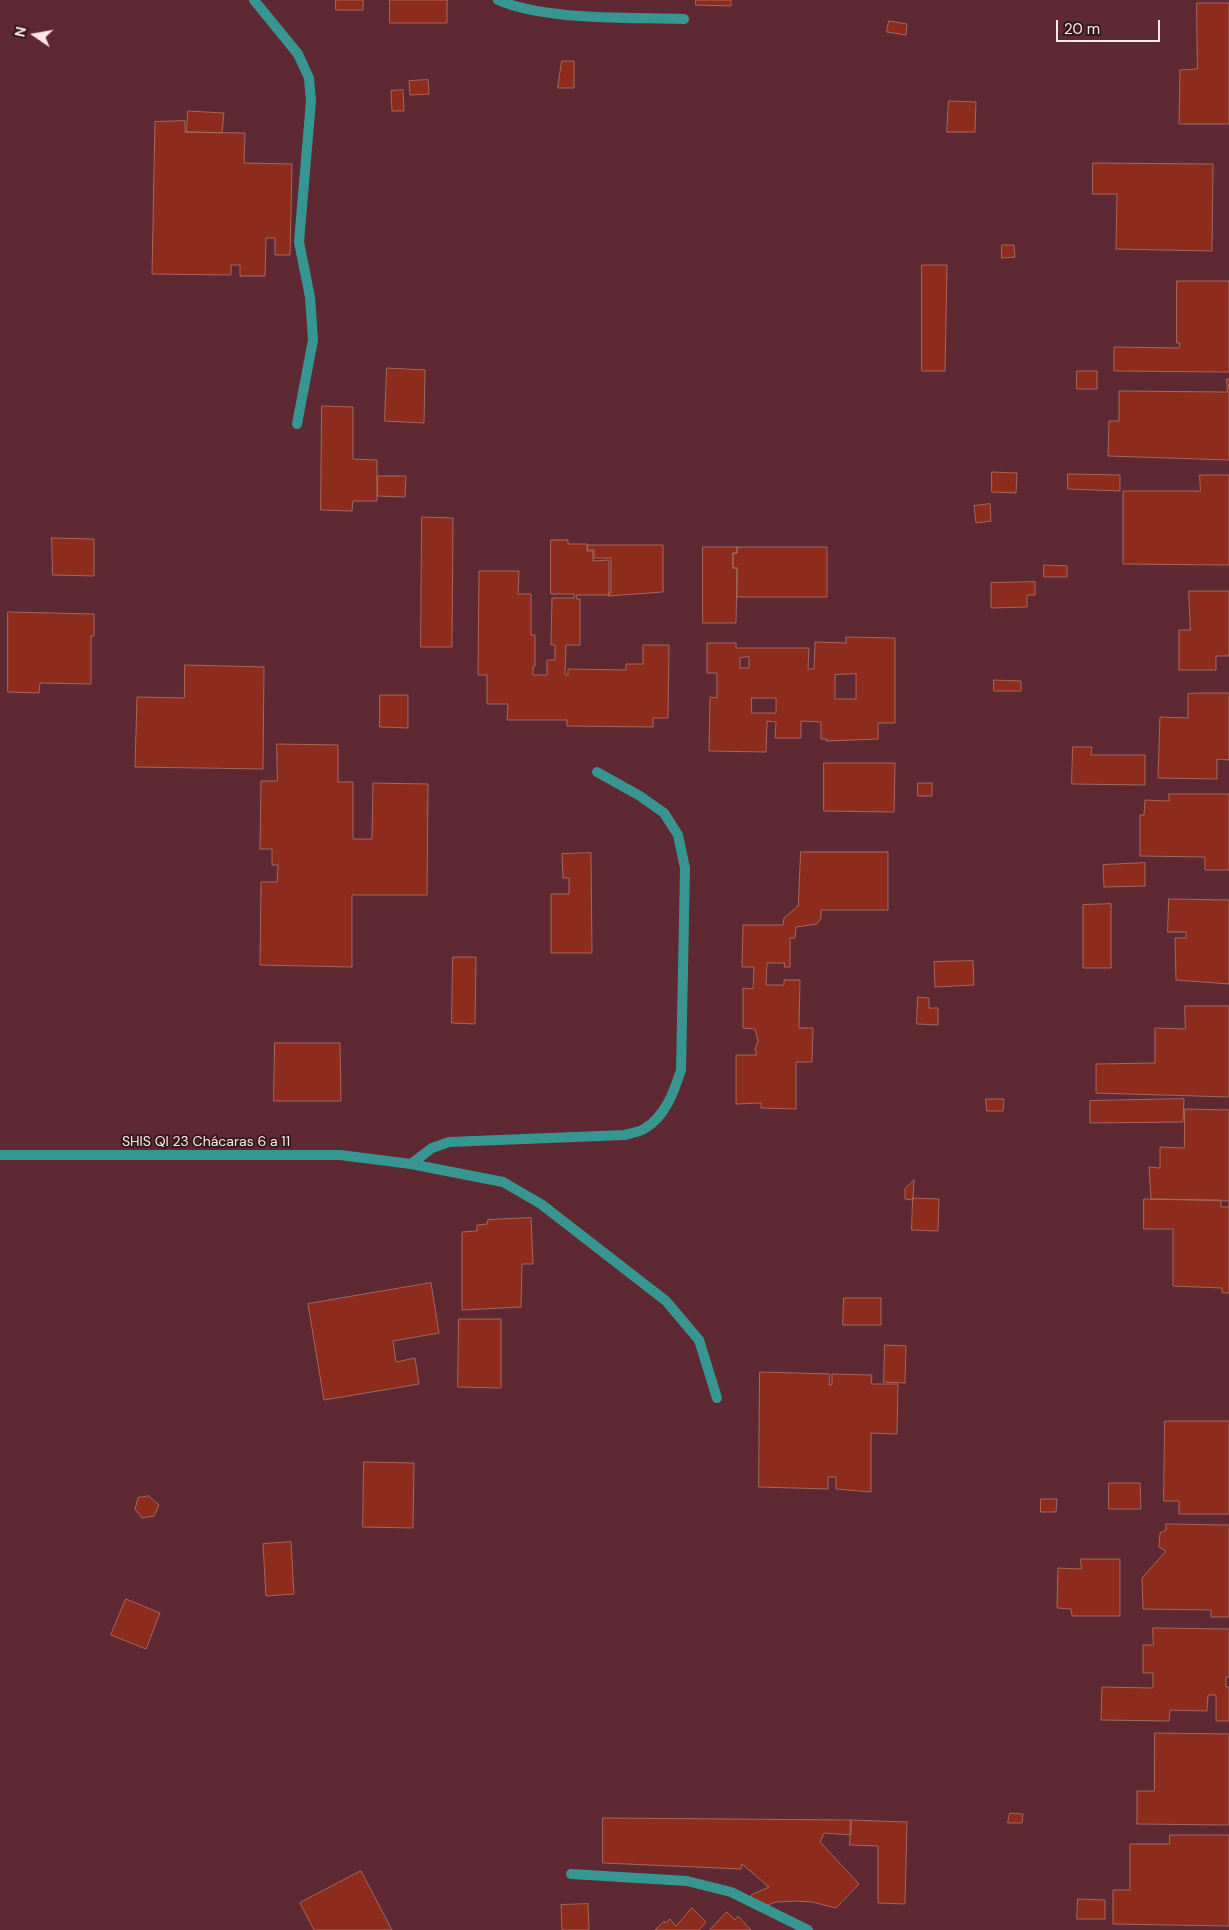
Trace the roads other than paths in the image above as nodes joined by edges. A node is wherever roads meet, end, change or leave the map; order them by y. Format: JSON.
{"nodes":[{"id":1,"x":254,"y":0,"type":"edge"},
{"id":2,"x":498,"y":0,"type":"edge"},
{"id":3,"x":684,"y":19,"type":"dead end"},
{"id":4,"x":297,"y":424,"type":"dead end"},
{"id":5,"x":598,"y":772,"type":"dead end"},
{"id":6,"x":0,"y":1155,"type":"edge"},
{"id":7,"x":411,"y":1164,"type":"junction"},
{"id":8,"x":718,"y":1398,"type":"dead end"},
{"id":9,"x":571,"y":1874,"type":"dead end"},
{"id":10,"x":808,"y":1930,"type":"edge"}],
"edges":[{"from":1,"to":4,"type":"street"},
{"from":2,"to":3,"type":"street"},
{"from":5,"to":7,"type":"street"},
{"from":6,"to":7,"type":"street","name":"SHIS QI 23 Chácaras 6 a 11"},
{"from":7,"to":8,"type":"street","name":"SHIS QI 23 Chácaras 6 a 11"},
{"from":9,"to":10,"type":"street"}]}
